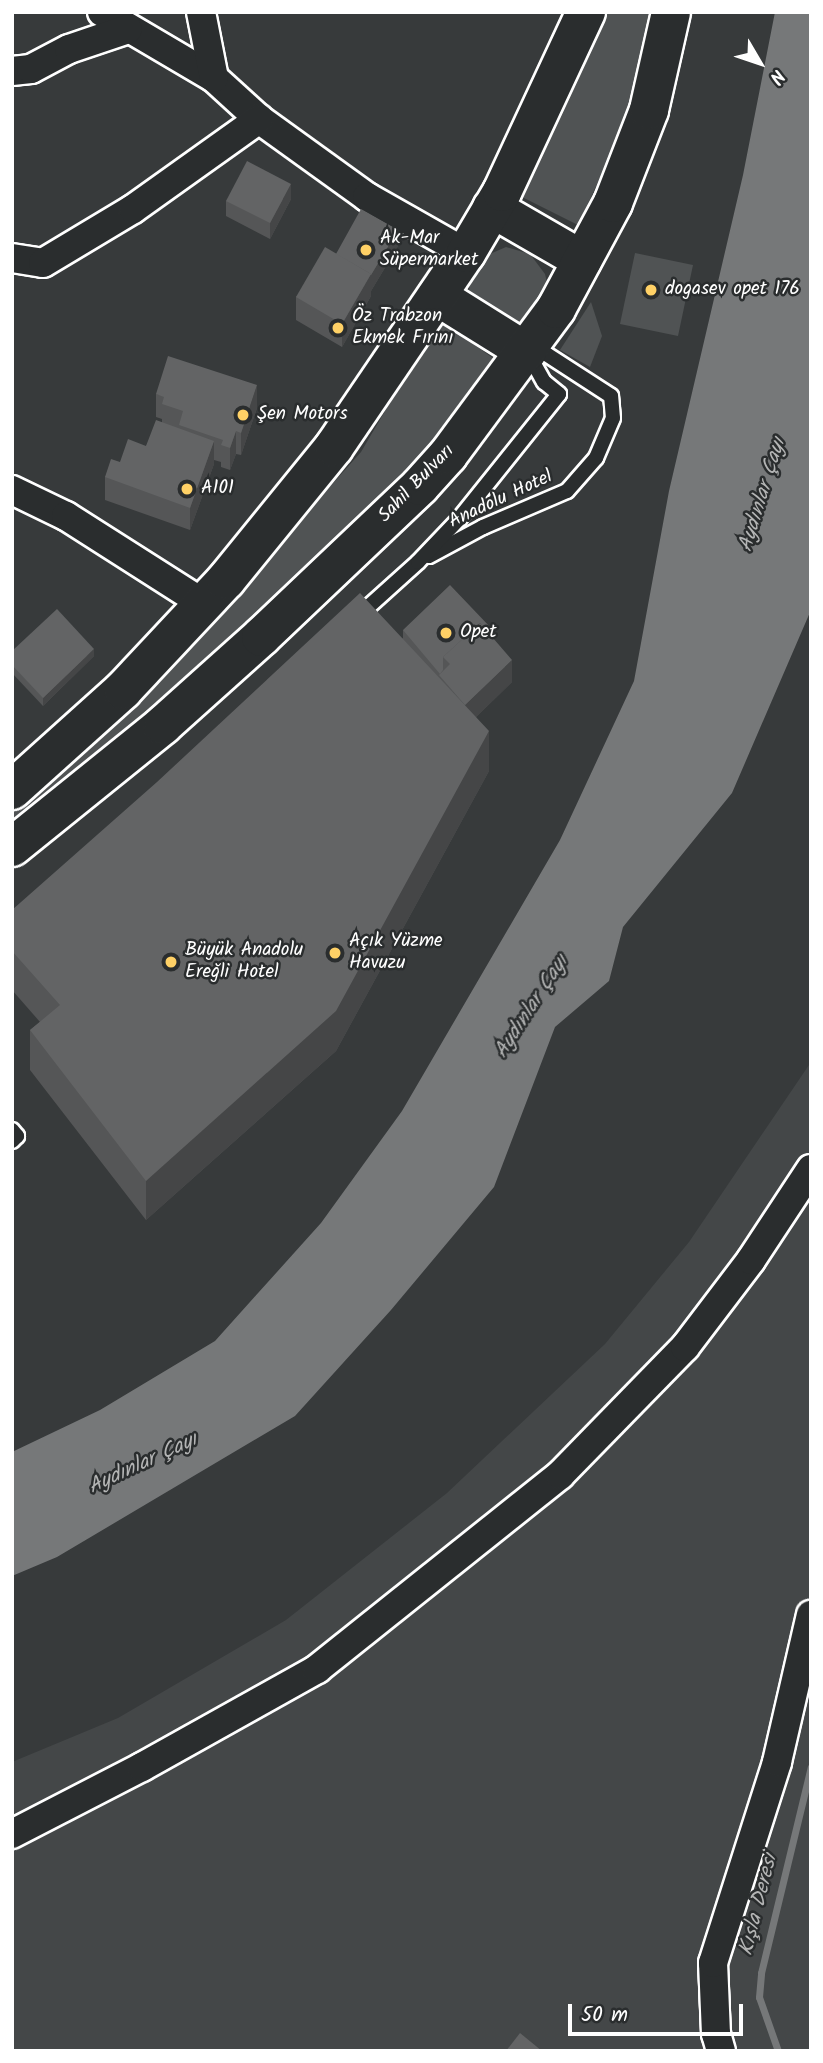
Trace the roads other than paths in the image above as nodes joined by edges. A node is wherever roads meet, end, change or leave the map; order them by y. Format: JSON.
{"nodes":[{"id":1,"x":102,"y":12,"type":"edge"},
{"id":2,"x":201,"y":12,"type":"edge"},
{"id":3,"x":586,"y":12,"type":"edge"},
{"id":4,"x":671,"y":12,"type":"edge"},
{"id":5,"x":128,"y":29,"type":"junction"},
{"id":6,"x":12,"y":71,"type":"edge"},
{"id":7,"x":214,"y":78,"type":"junction"},
{"id":8,"x":259,"y":119,"type":"junction"},
{"id":9,"x":492,"y":208,"type":"junction"},
{"id":10,"x":466,"y":253,"type":"junction"},
{"id":11,"x":12,"y":258,"type":"edge"},
{"id":12,"x":582,"y":260,"type":"junction"},
{"id":13,"x":437,"y":296,"type":"junction"},
{"id":14,"x":527,"y":352,"type":"junction"},
{"id":15,"x":12,"y":490,"type":"edge"},
{"id":16,"x":418,"y":562,"type":"junction"},
{"id":17,"x":204,"y":604,"type":"junction"},
{"id":18,"x":345,"y":628,"type":"edge"},
{"id":19,"x":12,"y":790,"type":"edge"},
{"id":20,"x":12,"y":847,"type":"edge"},
{"id":21,"x":12,"y":1130,"type":"edge"},
{"id":22,"x":12,"y":1141,"type":"edge"},
{"id":23,"x":811,"y":1169,"type":"edge"},
{"id":24,"x":811,"y":1615,"type":"edge"},
{"id":25,"x":12,"y":1834,"type":"edge"},
{"id":26,"x":720,"y":2051,"type":"edge"}],
"edges":[{"from":1,"to":5,"type":"street"},
{"from":2,"to":7,"type":"street"},
{"from":3,"to":9,"type":"highway"},
{"from":4,"to":12,"type":"highway","name":"Sahil Bulvarı"},
{"from":5,"to":6,"type":"street"},
{"from":5,"to":7,"type":"street"},
{"from":7,"to":8,"type":"street"},
{"from":8,"to":10,"type":"street"},
{"from":8,"to":11,"type":"street"},
{"from":9,"to":10,"type":"highway"},
{"from":9,"to":12,"type":"highway"},
{"from":10,"to":13,"type":"highway"},
{"from":12,"to":14,"type":"highway","name":"Sahil Bulvarı"},
{"from":13,"to":14,"type":"highway"},
{"from":13,"to":17,"type":"highway"},
{"from":14,"to":16,"type":"lane"},
{"from":14,"to":16,"type":"lane","name":"Anadolu Hotel"},
{"from":14,"to":20,"type":"highway","name":"Sahil Bulvarı"},
{"from":15,"to":17,"type":"street"},
{"from":16,"to":18,"type":"lane"},
{"from":17,"to":19,"type":"highway"},
{"from":21,"to":22,"type":"lane"},
{"from":23,"to":25,"type":"street"},
{"from":24,"to":26,"type":"street"}]}
